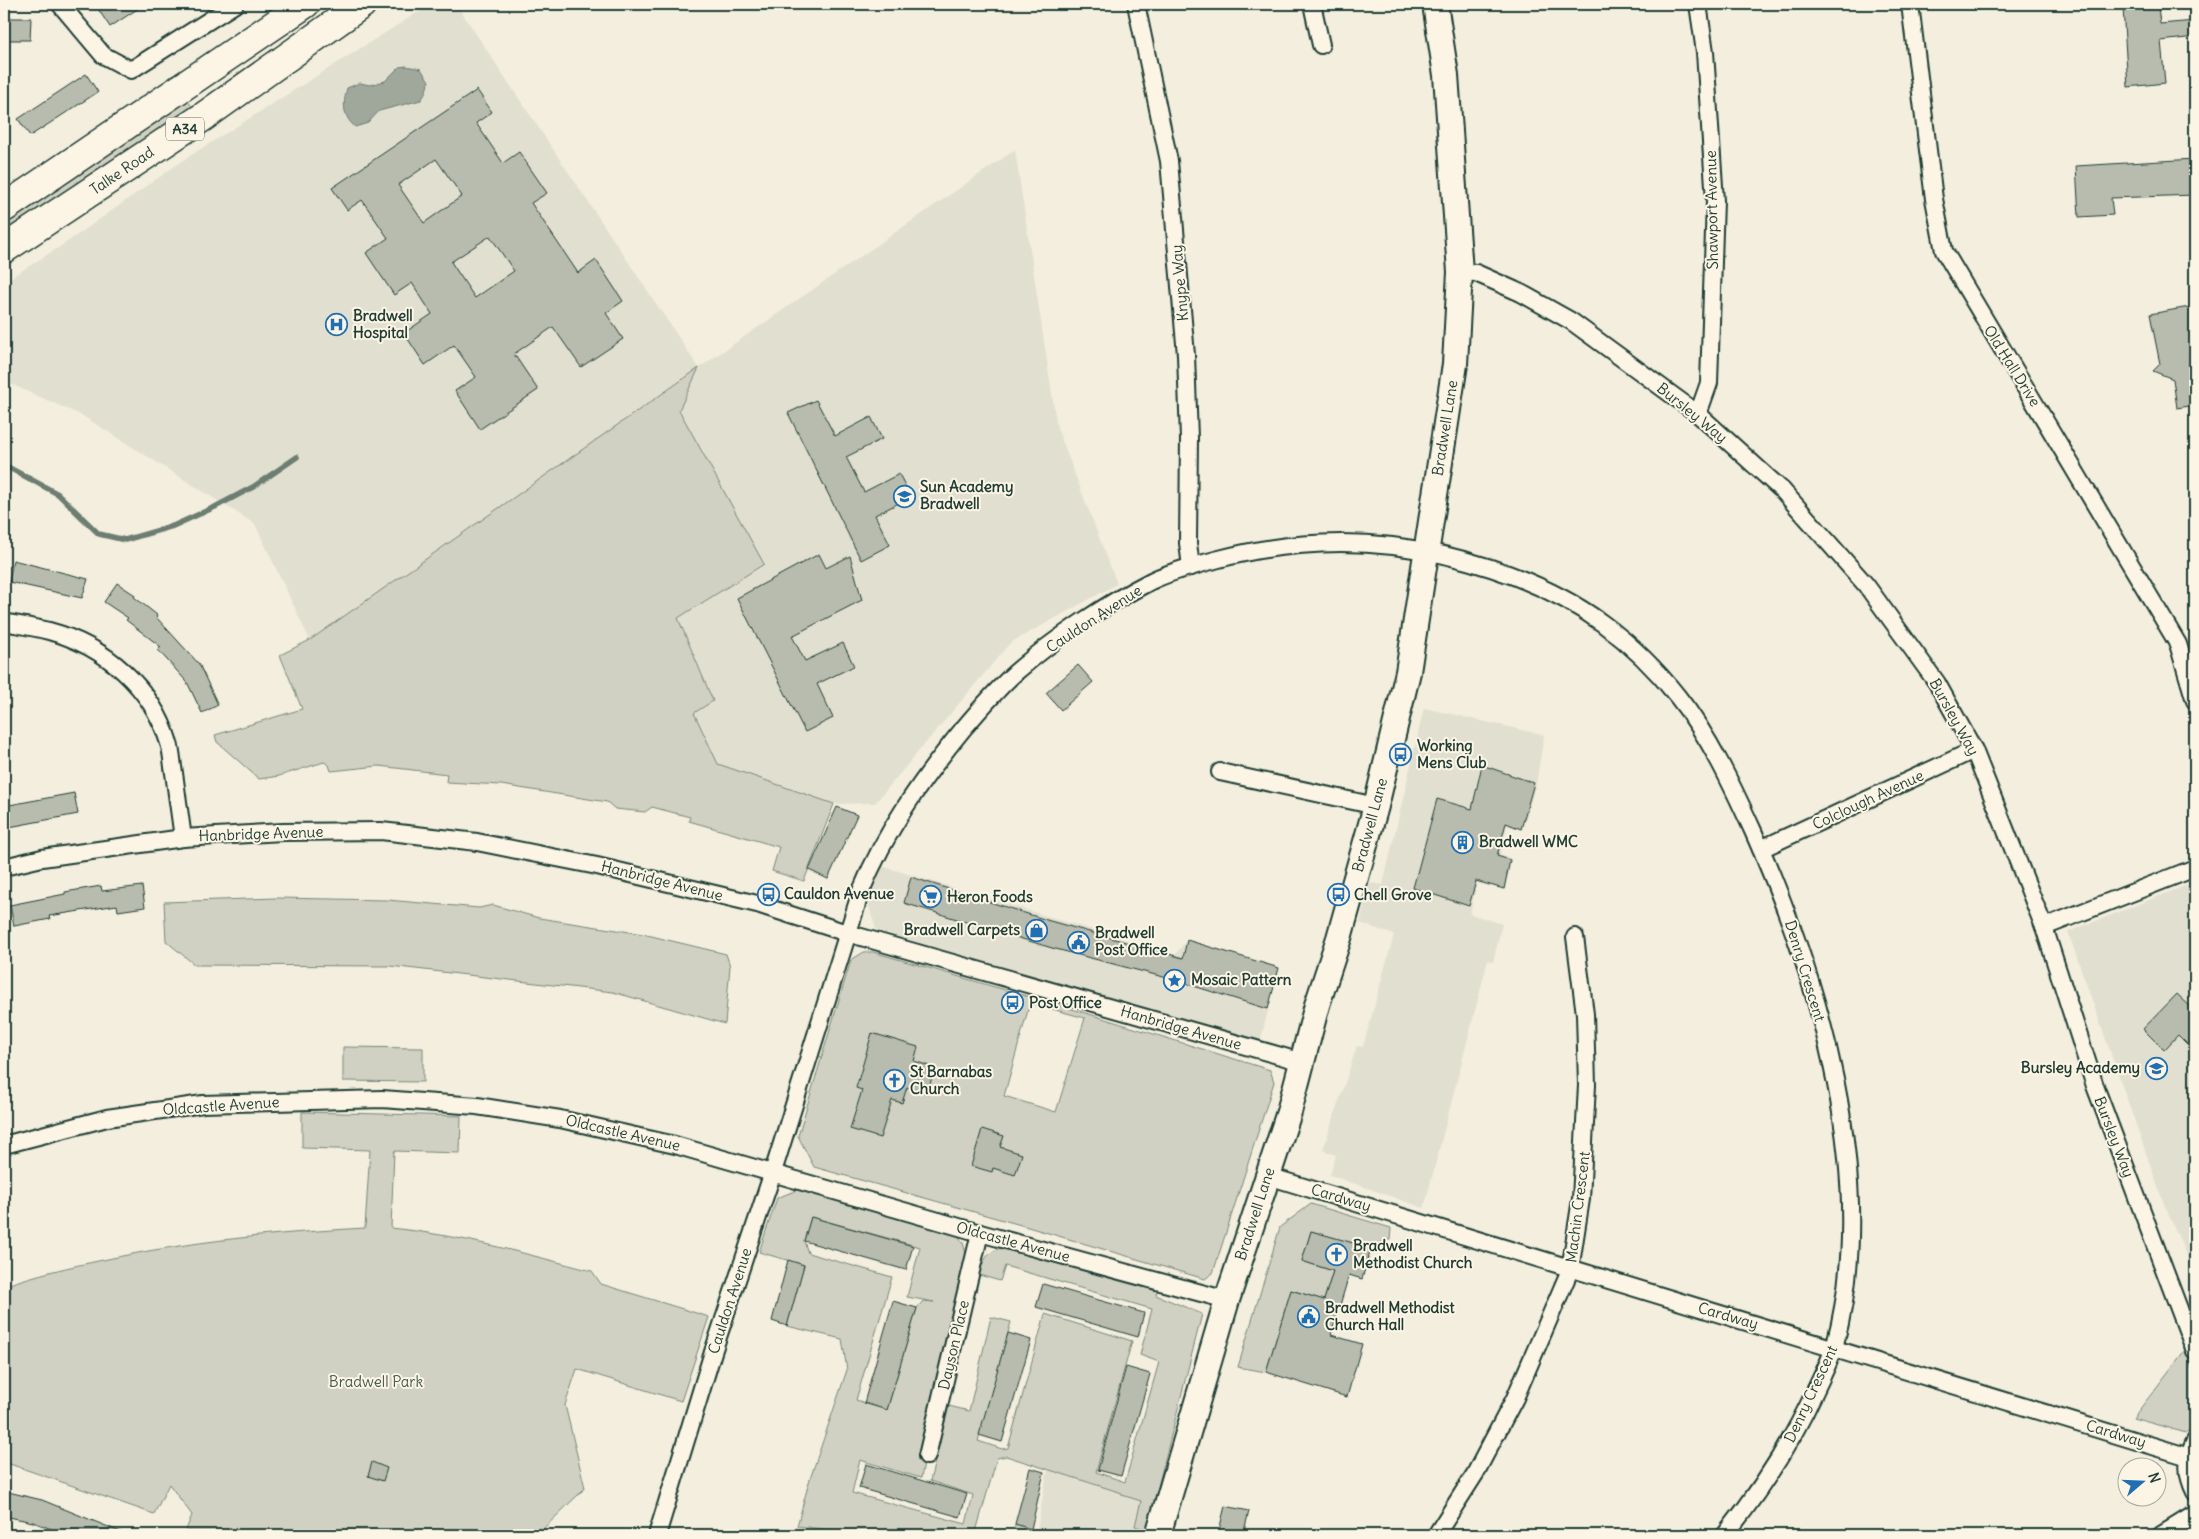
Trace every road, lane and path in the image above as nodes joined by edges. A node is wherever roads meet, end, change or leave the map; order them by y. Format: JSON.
{"nodes":[{"id":1,"x":60,"y":4,"type":"edge"},
{"id":2,"x":235,"y":4,"type":"edge"},
{"id":3,"x":304,"y":4,"type":"edge"},
{"id":4,"x":362,"y":4,"type":"edge"},
{"id":5,"x":1136,"y":4,"type":"edge"},
{"id":6,"x":1312,"y":4,"type":"edge"},
{"id":7,"x":1435,"y":4,"type":"edge"},
{"id":8,"x":1698,"y":4,"type":"edge"},
{"id":9,"x":1910,"y":4,"type":"edge"},
{"id":10,"x":1322,"y":45,"type":"dead end"},
{"id":11,"x":203,"y":117,"type":"junction"},
{"id":12,"x":46,"y":181,"type":"junction"},
{"id":13,"x":4,"y":208,"type":"edge"},
{"id":14,"x":4,"y":249,"type":"edge"},
{"id":15,"x":1460,"y":272,"type":"junction"},
{"id":16,"x":1698,"y":414,"type":"junction"},
{"id":17,"x":1427,"y":551,"type":"junction"},
{"id":18,"x":1191,"y":567,"type":"junction"},
{"id":19,"x":4,"y":622,"type":"edge"},
{"id":20,"x":2195,"y":701,"type":"edge"},
{"id":21,"x":1974,"y":750,"type":"junction"},
{"id":22,"x":1220,"y":772,"type":"dead end"},
{"id":23,"x":1376,"y":806,"type":"junction"},
{"id":24,"x":183,"y":838,"type":"junction"},
{"id":25,"x":1762,"y":849,"type":"junction"},
{"id":26,"x":4,"y":867,"type":"edge"},
{"id":27,"x":2195,"y":868,"type":"edge"},
{"id":28,"x":2044,"y":927,"type":"junction"},
{"id":29,"x":847,"y":933,"type":"junction"},
{"id":30,"x":1574,"y":937,"type":"dead end"},
{"id":31,"x":1302,"y":1062,"type":"junction"},
{"id":32,"x":4,"y":1145,"type":"edge"},
{"id":33,"x":773,"y":1172,"type":"junction"},
{"id":34,"x":1268,"y":1176,"type":"junction"},
{"id":35,"x":980,"y":1233,"type":"junction"},
{"id":36,"x":1570,"y":1270,"type":"junction"},
{"id":37,"x":1226,"y":1300,"type":"junction"},
{"id":38,"x":1835,"y":1348,"type":"junction"},
{"id":39,"x":2195,"y":1352,"type":"edge"},
{"id":40,"x":2195,"y":1441,"type":"edge"},
{"id":41,"x":927,"y":1456,"type":"dead end"},
{"id":42,"x":2188,"y":1456,"type":"junction"},
{"id":43,"x":2195,"y":1492,"type":"edge"},
{"id":44,"x":2195,"y":1514,"type":"edge"},
{"id":45,"x":657,"y":1535,"type":"edge"},
{"id":46,"x":1158,"y":1535,"type":"edge"},
{"id":47,"x":1436,"y":1535,"type":"edge"},
{"id":48,"x":1725,"y":1535,"type":"edge"},
{"id":49,"x":2161,"y":1535,"type":"edge"}],
"edges":[{"from":1,"to":2,"type":"street"},
{"from":3,"to":12,"type":"highway","number":"A34"},
{"from":4,"to":11,"type":"highway","name":"Talke Road","number":"A34"},
{"from":5,"to":18,"type":"street","name":"Knype Way"},
{"from":6,"to":10,"type":"street"},
{"from":7,"to":15,"type":"street","name":"Bradwell Lane"},
{"from":8,"to":16,"type":"street","name":"Shawport Avenue"},
{"from":9,"to":20,"type":"street","name":"Old Hall Drive"},
{"from":11,"to":12,"type":"highway"},
{"from":11,"to":14,"type":"highway","name":"Talke Road","number":"A34"},
{"from":12,"to":13,"type":"highway","number":"A34"},
{"from":15,"to":16,"type":"street","name":"Bursley Way"},
{"from":15,"to":17,"type":"street","name":"Bradwell Lane"},
{"from":16,"to":21,"type":"street","name":"Bursley Way"},
{"from":17,"to":18,"type":"street","name":"Cauldon Avenue"},
{"from":17,"to":23,"type":"street","name":"Bradwell Lane"},
{"from":17,"to":25,"type":"street","name":"Denry Crescent"},
{"from":18,"to":29,"type":"street","name":"Cauldon Avenue"},
{"from":19,"to":24,"type":"street"},
{"from":21,"to":25,"type":"street","name":"Colclough Avenue"},
{"from":21,"to":28,"type":"street","name":"Bursley Way"},
{"from":22,"to":23,"type":"street"},
{"from":23,"to":31,"type":"street","name":"Bradwell Lane"},
{"from":24,"to":26,"type":"street","name":"Hanbridge Avenue"},
{"from":24,"to":29,"type":"street","name":"Hanbridge Avenue"},
{"from":25,"to":38,"type":"street","name":"Denry Crescent"},
{"from":27,"to":28,"type":"street"},
{"from":28,"to":39,"type":"street","name":"Bursley Way"},
{"from":29,"to":31,"type":"street","name":"Hanbridge Avenue"},
{"from":29,"to":33,"type":"street","name":"Cauldon Avenue"},
{"from":30,"to":36,"type":"street","name":"Machin Crescent"},
{"from":31,"to":34,"type":"street","name":"Bradwell Lane"},
{"from":32,"to":33,"type":"street","name":"Oldcastle Avenue"},
{"from":33,"to":35,"type":"street","name":"Oldcastle Avenue"},
{"from":33,"to":45,"type":"street","name":"Cauldon Avenue"},
{"from":34,"to":36,"type":"street","name":"Cardway"},
{"from":34,"to":37,"type":"street","name":"Bradwell Lane"},
{"from":35,"to":37,"type":"street","name":"Oldcastle Avenue"},
{"from":35,"to":41,"type":"street","name":"Dayson Place"},
{"from":36,"to":38,"type":"street","name":"Cardway"},
{"from":36,"to":47,"type":"street","name":"Machin Crescent"},
{"from":37,"to":46,"type":"street","name":"Bradwell Lane"},
{"from":38,"to":42,"type":"street","name":"Cardway"},
{"from":38,"to":48,"type":"street","name":"Denry Crescent"},
{"from":40,"to":42,"type":"street"},
{"from":42,"to":43,"type":"street"},
{"from":44,"to":49,"type":"street"}]}
